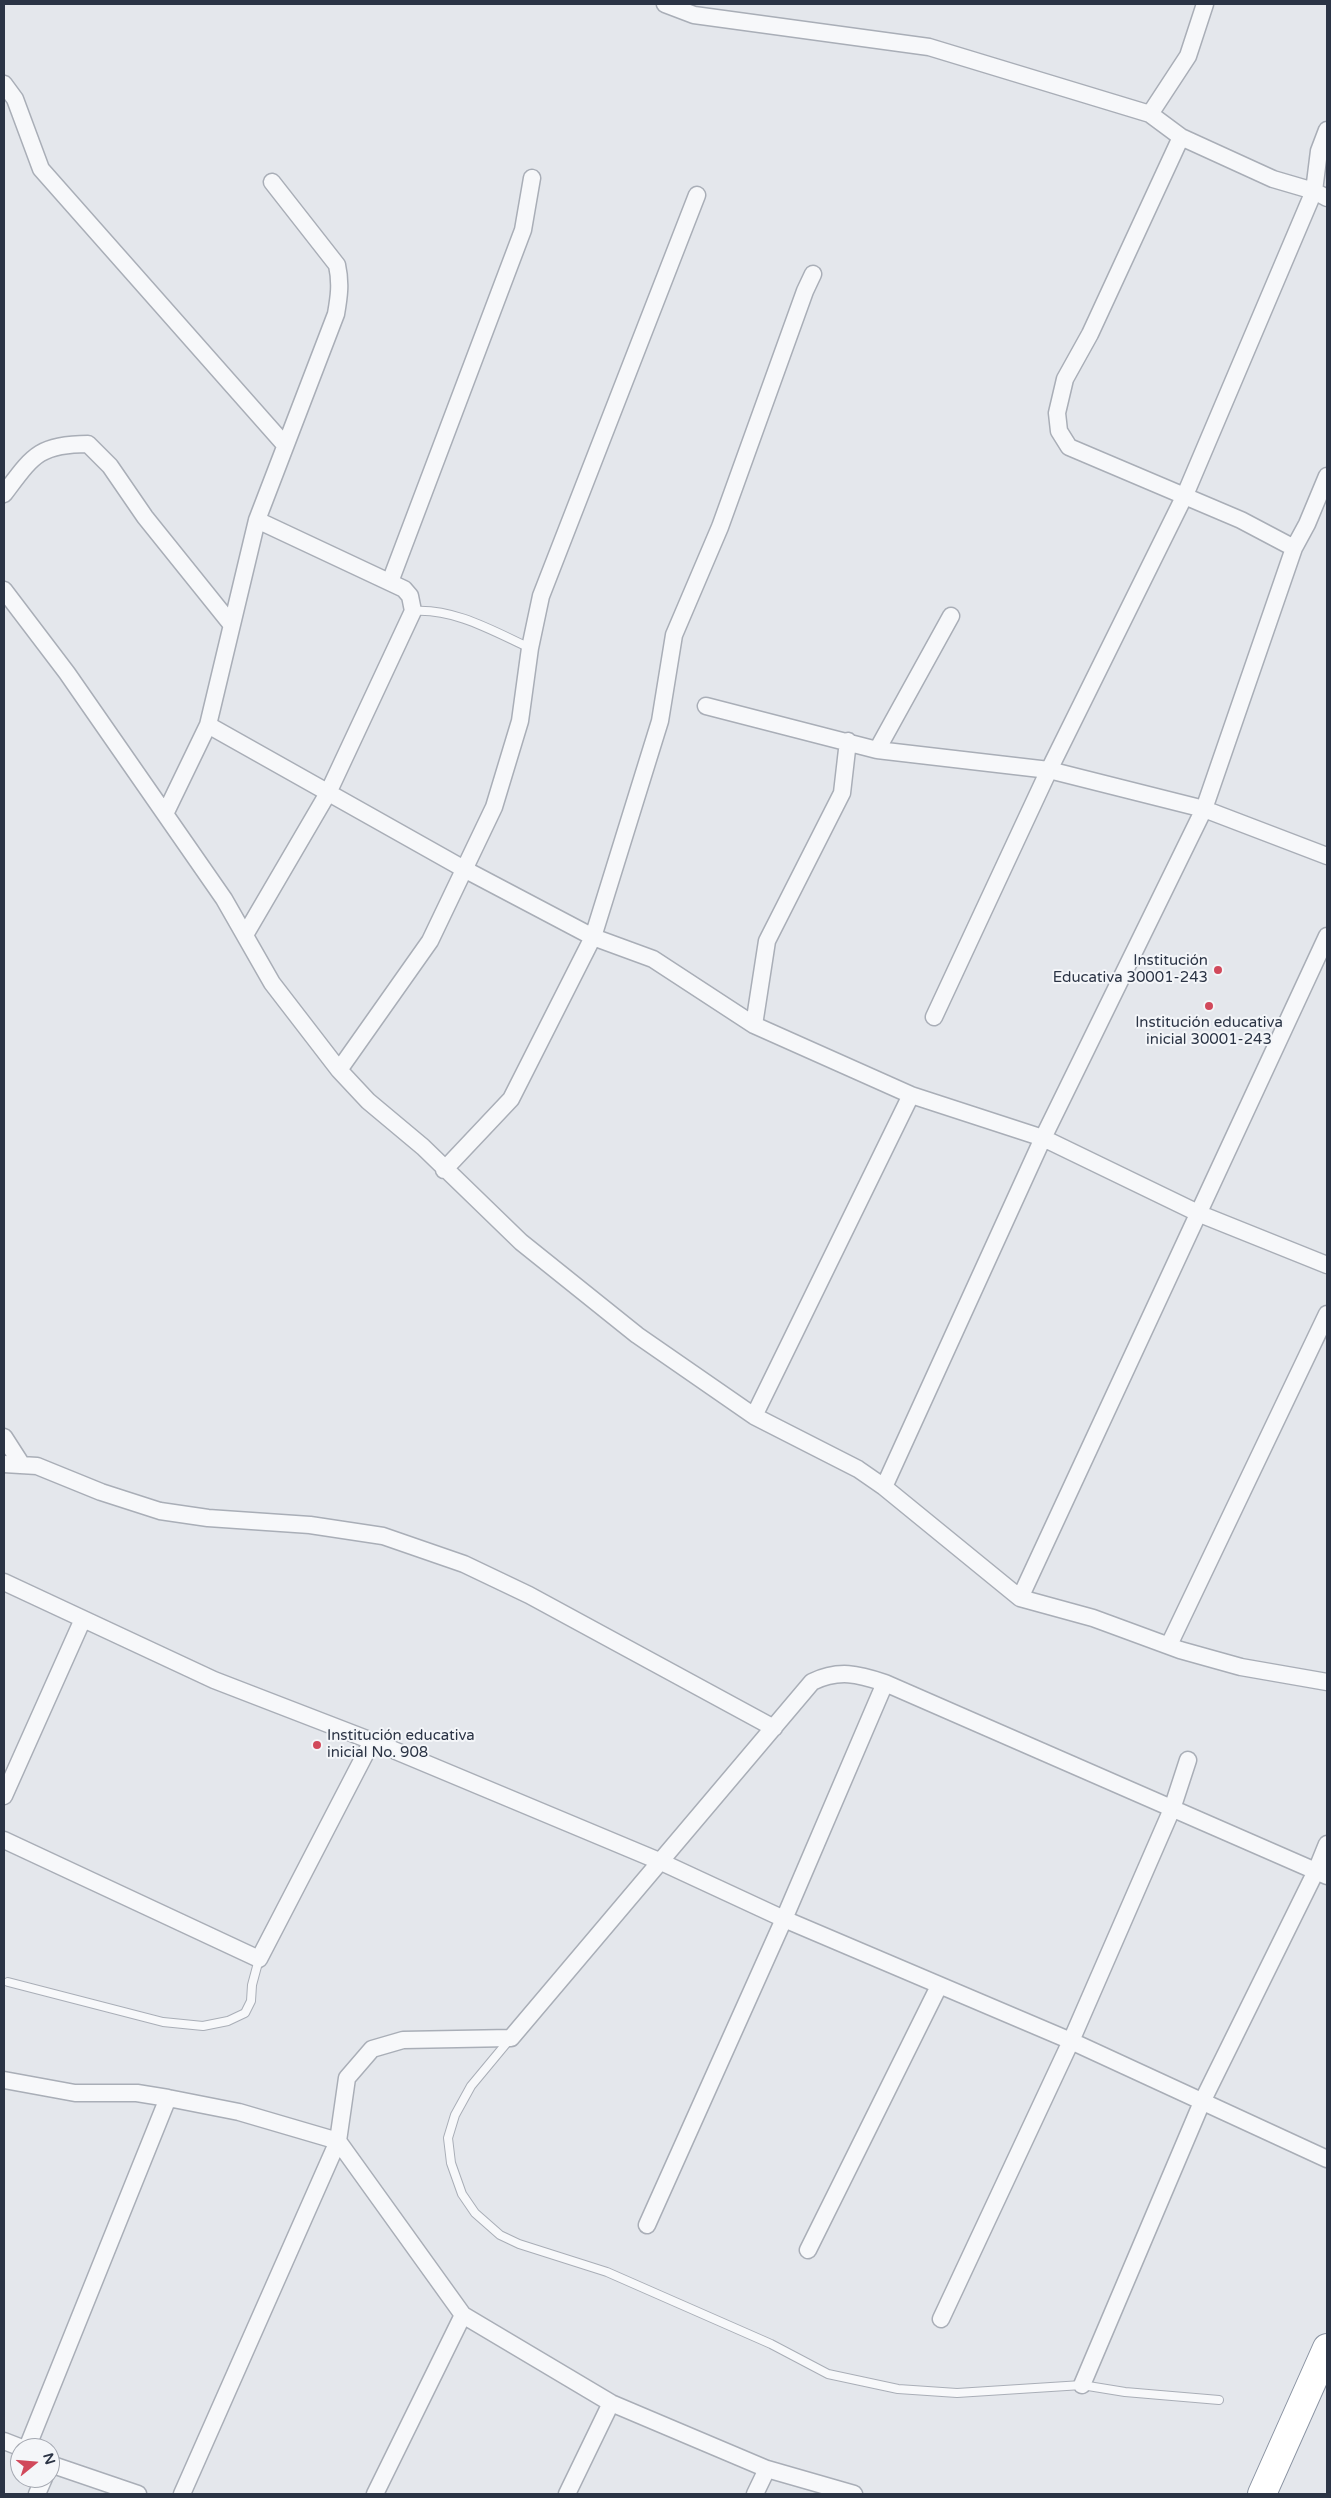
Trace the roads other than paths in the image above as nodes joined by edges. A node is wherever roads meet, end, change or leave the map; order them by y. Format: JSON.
{"nodes":[{"id":1,"x":664,"y":4,"type":"edge"},
{"id":2,"x":1205,"y":4,"type":"edge"},
{"id":3,"x":4,"y":84,"type":"edge"},
{"id":4,"x":1150,"y":114,"type":"junction"},
{"id":5,"x":1327,"y":130,"type":"edge"},
{"id":6,"x":1181,"y":138,"type":"junction"},
{"id":7,"x":532,"y":178,"type":"dead end"},
{"id":8,"x":272,"y":182,"type":"dead end"},
{"id":9,"x":1320,"y":194,"type":"edge"},
{"id":10,"x":697,"y":195,"type":"dead end"},
{"id":11,"x":813,"y":274,"type":"dead end"},
{"id":12,"x":285,"y":445,"type":"junction"},
{"id":13,"x":1327,"y":476,"type":"edge"},
{"id":14,"x":4,"y":494,"type":"edge"},
{"id":15,"x":1185,"y":495,"type":"junction"},
{"id":16,"x":257,"y":520,"type":"junction"},
{"id":17,"x":1294,"y":548,"type":"junction"},
{"id":18,"x":390,"y":582,"type":"junction"},
{"id":19,"x":4,"y":590,"type":"edge"},
{"id":20,"x":413,"y":611,"type":"junction"},
{"id":21,"x":951,"y":616,"type":"dead end"},
{"id":22,"x":231,"y":624,"type":"junction"},
{"id":23,"x":530,"y":648,"type":"junction"},
{"id":24,"x":706,"y":706,"type":"dead end"},
{"id":25,"x":208,"y":725,"type":"junction"},
{"id":26,"x":848,"y":741,"type":"junction"},
{"id":27,"x":877,"y":750,"type":"junction"},
{"id":28,"x":1049,"y":770,"type":"junction"},
{"id":29,"x":328,"y":793,"type":"junction"},
{"id":30,"x":1204,"y":809,"type":"junction"},
{"id":31,"x":165,"y":814,"type":"junction"},
{"id":32,"x":1327,"y":856,"type":"edge"},
{"id":33,"x":464,"y":869,"type":"junction"},
{"id":34,"x":245,"y":935,"type":"junction"},
{"id":35,"x":1327,"y":936,"type":"edge"},
{"id":36,"x":593,"y":937,"type":"junction"},
{"id":37,"x":934,"y":1018,"type":"dead end"},
{"id":38,"x":754,"y":1025,"type":"junction"},
{"id":39,"x":339,"y":1070,"type":"junction"},
{"id":40,"x":911,"y":1095,"type":"junction"},
{"id":41,"x":1043,"y":1138,"type":"junction"},
{"id":42,"x":444,"y":1170,"type":"junction"},
{"id":43,"x":1200,"y":1214,"type":"junction"},
{"id":44,"x":1327,"y":1265,"type":"edge"},
{"id":45,"x":1327,"y":1314,"type":"edge"},
{"id":46,"x":754,"y":1416,"type":"junction"},
{"id":47,"x":4,"y":1438,"type":"edge"},
{"id":48,"x":4,"y":1464,"type":"edge"},
{"id":49,"x":22,"y":1465,"type":"junction"},
{"id":50,"x":884,"y":1487,"type":"junction"},
{"id":51,"x":4,"y":1582,"type":"edge"},
{"id":52,"x":1020,"y":1598,"type":"junction"},
{"id":53,"x":83,"y":1619,"type":"junction"},
{"id":54,"x":1169,"y":1645,"type":"junction"},
{"id":55,"x":1327,"y":1682,"type":"edge"},
{"id":56,"x":885,"y":1683,"type":"junction"},
{"id":57,"x":774,"y":1728,"type":"junction"},
{"id":58,"x":372,"y":1741,"type":"junction"},
{"id":59,"x":1188,"y":1760,"type":"dead end"},
{"id":60,"x":4,"y":1796,"type":"edge"},
{"id":61,"x":1172,"y":1808,"type":"junction"},
{"id":62,"x":4,"y":1840,"type":"edge"},
{"id":63,"x":1327,"y":1844,"type":"edge"},
{"id":64,"x":659,"y":1861,"type":"junction"},
{"id":65,"x":1322,"y":1874,"type":"edge"},
{"id":66,"x":784,"y":1919,"type":"junction"},
{"id":67,"x":259,"y":1959,"type":"junction"},
{"id":68,"x":8,"y":1982,"type":"dead end"},
{"id":69,"x":939,"y":1986,"type":"junction"},
{"id":70,"x":511,"y":2038,"type":"junction"},
{"id":71,"x":1071,"y":2042,"type":"junction"},
{"id":72,"x":4,"y":2080,"type":"edge"},
{"id":73,"x":168,"y":2098,"type":"junction"},
{"id":74,"x":1202,"y":2102,"type":"junction"},
{"id":75,"x":338,"y":2141,"type":"junction"},
{"id":76,"x":1327,"y":2159,"type":"edge"},
{"id":77,"x":647,"y":2225,"type":"dead end"},
{"id":78,"x":808,"y":2250,"type":"dead end"},
{"id":79,"x":463,"y":2315,"type":"junction"},
{"id":80,"x":941,"y":2319,"type":"dead end"},
{"id":81,"x":1327,"y":2348,"type":"edge"},
{"id":82,"x":1082,"y":2385,"type":"junction"},
{"id":83,"x":1218,"y":2400,"type":"dead end"},
{"id":84,"x":611,"y":2403,"type":"junction"},
{"id":85,"x":31,"y":2438,"type":"edge"},
{"id":86,"x":767,"y":2469,"type":"junction"},
{"id":87,"x":60,"y":2471,"type":"edge"},
{"id":88,"x":138,"y":2494,"type":"edge"},
{"id":89,"x":182,"y":2494,"type":"edge"},
{"id":90,"x":375,"y":2494,"type":"edge"},
{"id":91,"x":567,"y":2494,"type":"edge"},
{"id":92,"x":755,"y":2494,"type":"edge"},
{"id":93,"x":854,"y":2494,"type":"edge"},
{"id":94,"x":1262,"y":2494,"type":"edge"}],
"edges":[{"from":1,"to":4,"type":"street"},
{"from":2,"to":4,"type":"street"},
{"from":3,"to":12,"type":"street"},
{"from":4,"to":6,"type":"street"},
{"from":5,"to":9,"type":"street"},
{"from":6,"to":9,"type":"street"},
{"from":6,"to":15,"type":"street"},
{"from":7,"to":18,"type":"street"},
{"from":8,"to":12,"type":"street"},
{"from":9,"to":15,"type":"street"},
{"from":10,"to":23,"type":"street"},
{"from":11,"to":36,"type":"street"},
{"from":12,"to":16,"type":"street"},
{"from":13,"to":17,"type":"street"},
{"from":14,"to":22,"type":"street"},
{"from":15,"to":17,"type":"street"},
{"from":15,"to":28,"type":"street"},
{"from":16,"to":18,"type":"street"},
{"from":16,"to":22,"type":"street"},
{"from":17,"to":30,"type":"street"},
{"from":18,"to":20,"type":"street"},
{"from":19,"to":31,"type":"street"},
{"from":20,"to":23,"type":"lane"},
{"from":20,"to":29,"type":"street"},
{"from":21,"to":27,"type":"street"},
{"from":22,"to":25,"type":"street"},
{"from":23,"to":33,"type":"street"},
{"from":24,"to":26,"type":"street"},
{"from":25,"to":29,"type":"street"},
{"from":25,"to":31,"type":"street"},
{"from":26,"to":27,"type":"street"},
{"from":26,"to":38,"type":"street"},
{"from":27,"to":28,"type":"street"},
{"from":28,"to":30,"type":"street"},
{"from":28,"to":37,"type":"street"},
{"from":29,"to":33,"type":"street"},
{"from":29,"to":34,"type":"street"},
{"from":30,"to":32,"type":"street"},
{"from":30,"to":41,"type":"street"},
{"from":31,"to":34,"type":"street"},
{"from":33,"to":36,"type":"street"},
{"from":33,"to":39,"type":"street"},
{"from":34,"to":39,"type":"street"},
{"from":35,"to":43,"type":"street"},
{"from":36,"to":38,"type":"street"},
{"from":36,"to":42,"type":"street"},
{"from":38,"to":40,"type":"street"},
{"from":39,"to":42,"type":"street"},
{"from":40,"to":41,"type":"street"},
{"from":40,"to":46,"type":"street"},
{"from":41,"to":43,"type":"street"},
{"from":41,"to":50,"type":"street"},
{"from":42,"to":46,"type":"street"},
{"from":43,"to":44,"type":"street"},
{"from":43,"to":52,"type":"street"},
{"from":45,"to":54,"type":"street"},
{"from":46,"to":50,"type":"street"},
{"from":47,"to":49,"type":"street"},
{"from":48,"to":49,"type":"street"},
{"from":49,"to":57,"type":"street"},
{"from":50,"to":52,"type":"street"},
{"from":51,"to":53,"type":"street"},
{"from":52,"to":54,"type":"street"},
{"from":53,"to":58,"type":"street"},
{"from":53,"to":60,"type":"street"},
{"from":54,"to":55,"type":"street"},
{"from":56,"to":57,"type":"street"},
{"from":56,"to":61,"type":"street"},
{"from":56,"to":66,"type":"street"},
{"from":57,"to":64,"type":"street"},
{"from":58,"to":64,"type":"street"},
{"from":58,"to":67,"type":"street"},
{"from":59,"to":61,"type":"street"},
{"from":61,"to":65,"type":"street"},
{"from":61,"to":71,"type":"street"},
{"from":62,"to":67,"type":"street"},
{"from":63,"to":65,"type":"street"},
{"from":64,"to":66,"type":"street"},
{"from":64,"to":70,"type":"street"},
{"from":65,"to":74,"type":"street"},
{"from":66,"to":69,"type":"street"},
{"from":66,"to":77,"type":"street"},
{"from":67,"to":68,"type":"lane"},
{"from":69,"to":71,"type":"street"},
{"from":69,"to":78,"type":"street"},
{"from":70,"to":75,"type":"street"},
{"from":70,"to":82,"type":"lane"},
{"from":71,"to":74,"type":"street"},
{"from":71,"to":80,"type":"street"},
{"from":72,"to":73,"type":"street"},
{"from":73,"to":75,"type":"street"},
{"from":73,"to":85,"type":"street"},
{"from":74,"to":76,"type":"street"},
{"from":74,"to":82,"type":"street"},
{"from":75,"to":79,"type":"street"},
{"from":75,"to":89,"type":"street"},
{"from":79,"to":84,"type":"street"},
{"from":79,"to":90,"type":"street"},
{"from":81,"to":94,"type":"highway"},
{"from":82,"to":83,"type":"lane"},
{"from":84,"to":86,"type":"street"},
{"from":84,"to":91,"type":"street"},
{"from":86,"to":92,"type":"street"},
{"from":86,"to":93,"type":"street"},
{"from":87,"to":88,"type":"street"}]}
